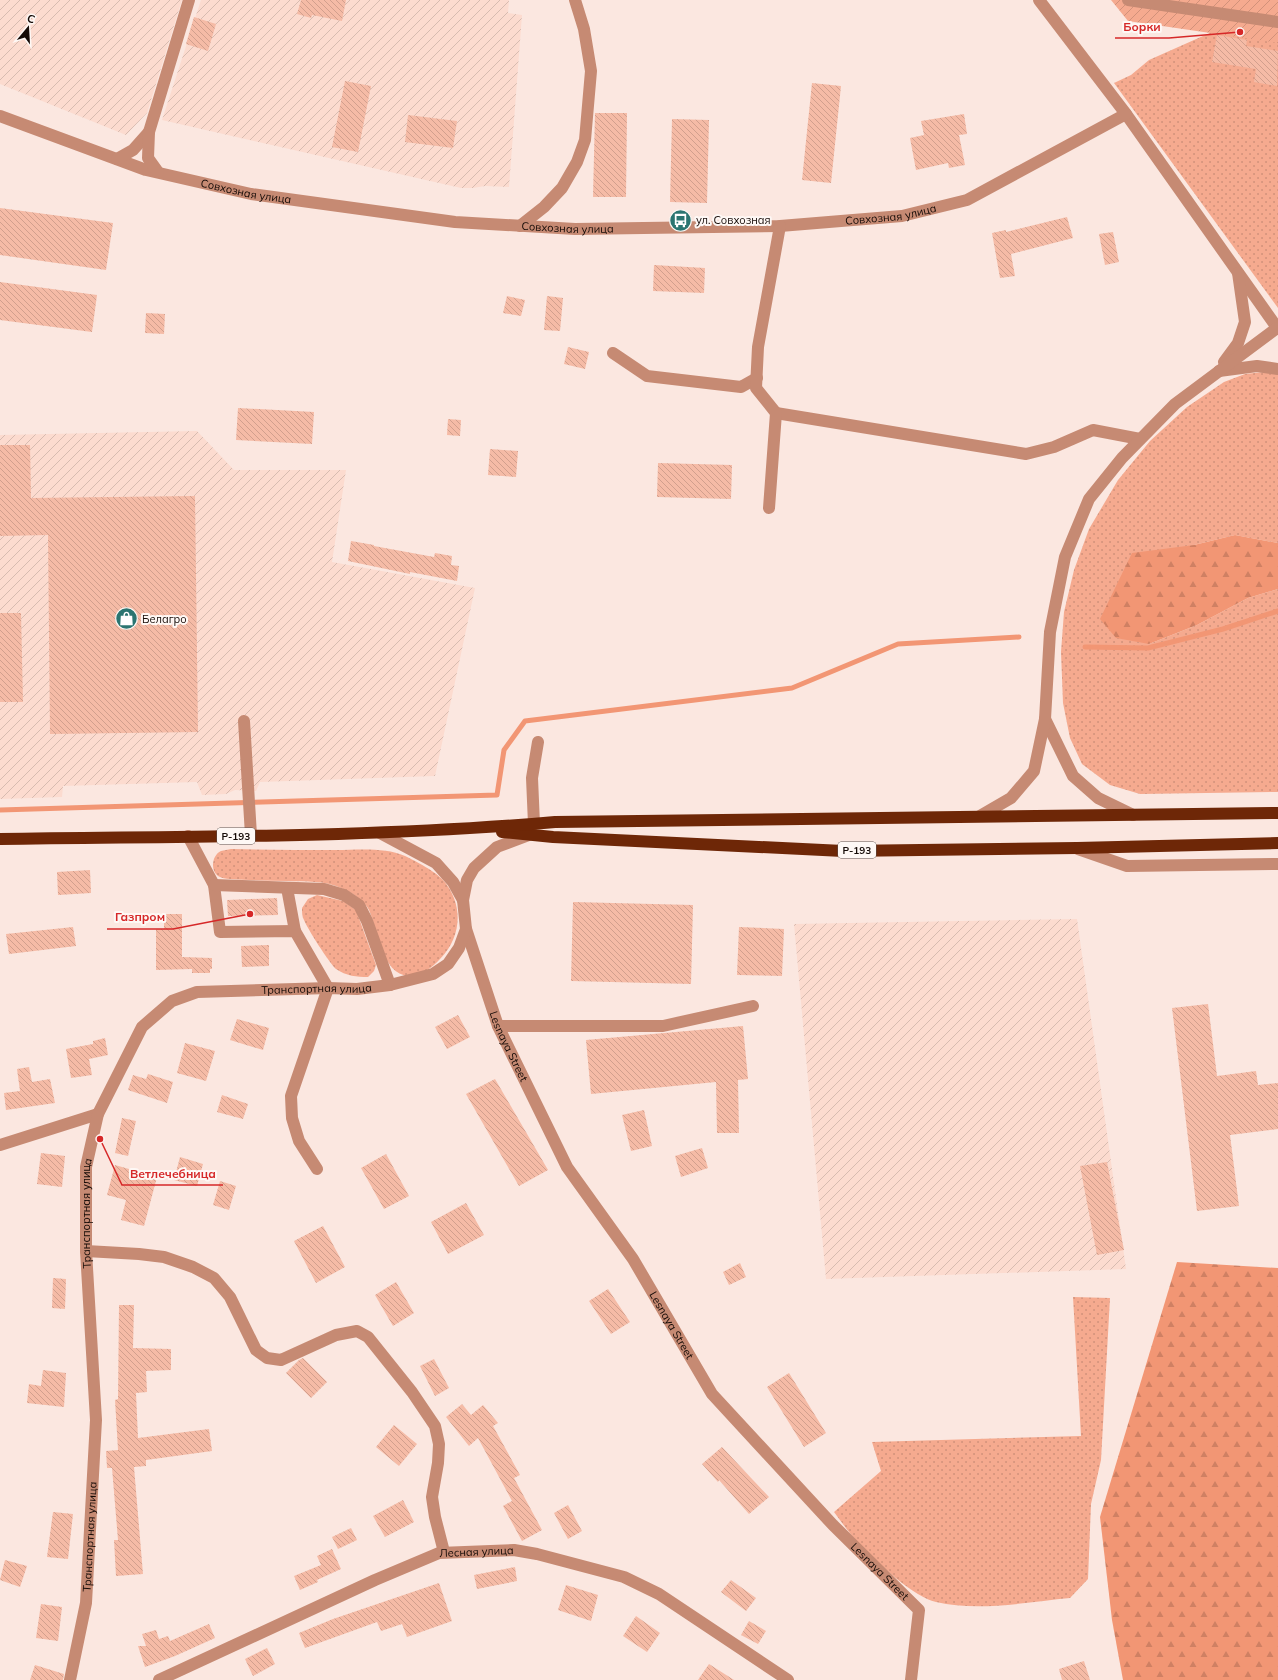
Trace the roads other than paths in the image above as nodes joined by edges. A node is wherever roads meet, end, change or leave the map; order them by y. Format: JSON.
{"nodes":[{"id":1,"x":189,"y":0,"type":"edge"},
{"id":2,"x":575,"y":0,"type":"edge"},
{"id":3,"x":1039,"y":0,"type":"edge"},
{"id":4,"x":1128,"y":0,"type":"edge"},
{"id":5,"x":1278,"y":22,"type":"edge"},
{"id":6,"x":1126,"y":114,"type":"junction"},
{"id":7,"x":0,"y":116,"type":"edge"},
{"id":8,"x":149,"y":132,"type":"junction"},
{"id":9,"x":117,"y":159,"type":"junction"},
{"id":10,"x":158,"y":172,"type":"junction"},
{"id":11,"x":520,"y":226,"type":"junction"},
{"id":12,"x":780,"y":226,"type":"junction"},
{"id":13,"x":1237,"y":270,"type":"junction"},
{"id":14,"x":1278,"y":328,"type":"edge"},
{"id":15,"x":613,"y":354,"type":"dead end"},
{"id":16,"x":1278,"y":369,"type":"edge"},
{"id":17,"x":1217,"y":371,"type":"junction"},
{"id":18,"x":757,"y":378,"type":"junction"},
{"id":19,"x":776,"y":413,"type":"junction"},
{"id":20,"x":1140,"y":439,"type":"junction"},
{"id":21,"x":769,"y":508,"type":"dead end"},
{"id":22,"x":1045,"y":719,"type":"junction"},
{"id":23,"x":244,"y":721,"type":"dead end"},
{"id":24,"x":538,"y":742,"type":"dead end"},
{"id":25,"x":1278,"y":813,"type":"edge"},
{"id":26,"x":1133,"y":815,"type":"junction"},
{"id":27,"x":980,"y":816,"type":"junction"},
{"id":28,"x":532,"y":829,"type":"junction"},
{"id":29,"x":380,"y":833,"type":"junction"},
{"id":30,"x":251,"y":835,"type":"junction"},
{"id":31,"x":188,"y":836,"type":"junction"},
{"id":32,"x":0,"y":839,"type":"edge"},
{"id":33,"x":1278,"y":843,"type":"edge"},
{"id":34,"x":1077,"y":848,"type":"junction"},
{"id":35,"x":1278,"y":864,"type":"edge"},
{"id":36,"x":214,"y":885,"type":"junction"},
{"id":37,"x":287,"y":888,"type":"junction"},
{"id":38,"x":463,"y":900,"type":"junction"},
{"id":39,"x":466,"y":929,"type":"junction"},
{"id":40,"x":295,"y":931,"type":"junction"},
{"id":41,"x":390,"y":985,"type":"junction"},
{"id":42,"x":328,"y":988,"type":"junction"},
{"id":43,"x":753,"y":1006,"type":"dead end"},
{"id":44,"x":498,"y":1026,"type":"junction"},
{"id":45,"x":98,"y":1114,"type":"junction"},
{"id":46,"x":0,"y":1145,"type":"edge"},
{"id":47,"x":317,"y":1169,"type":"dead end"},
{"id":48,"x":86,"y":1251,"type":"junction"},
{"id":49,"x":444,"y":1552,"type":"junction"},
{"id":50,"x":70,"y":1680,"type":"edge"},
{"id":51,"x":159,"y":1680,"type":"edge"},
{"id":52,"x":788,"y":1680,"type":"edge"},
{"id":53,"x":910,"y":1680,"type":"edge"}],
"edges":[{"from":1,"to":8,"type":"street"},
{"from":2,"to":11,"type":"street"},
{"from":3,"to":6,"type":"street"},
{"from":4,"to":5,"type":"street"},
{"from":6,"to":12,"type":"street","name":"Совхозная улица"},
{"from":6,"to":13,"type":"street"},
{"from":7,"to":9,"type":"street","name":"Совхозная улица"},
{"from":8,"to":9,"type":"street"},
{"from":8,"to":10,"type":"street"},
{"from":9,"to":10,"type":"street","name":"Совхозная улица"},
{"from":10,"to":11,"type":"street","name":"Совхозная улица"},
{"from":11,"to":12,"type":"street","name":"Совхозная улица"},
{"from":12,"to":18,"type":"street"},
{"from":13,"to":14,"type":"street"},
{"from":13,"to":17,"type":"street"},
{"from":14,"to":17,"type":"street"},
{"from":15,"to":18,"type":"street"},
{"from":16,"to":17,"type":"street"},
{"from":17,"to":20,"type":"street"},
{"from":18,"to":19,"type":"street"},
{"from":19,"to":20,"type":"street"},
{"from":19,"to":21,"type":"street"},
{"from":20,"to":22,"type":"street"},
{"from":22,"to":26,"type":"street"},
{"from":22,"to":27,"type":"street"},
{"from":23,"to":30,"type":"street"},
{"from":24,"to":28,"type":"street"},
{"from":25,"to":26,"type":"highway","number":"Р-193"},
{"from":26,"to":27,"type":"highway","number":"Р-193"},
{"from":27,"to":28,"type":"highway","number":"Р-193"},
{"from":28,"to":29,"type":"highway","number":"Р-193"},
{"from":28,"to":34,"type":"highway","number":"Р-193"},
{"from":28,"to":38,"type":"street"},
{"from":29,"to":30,"type":"highway","number":"Р-193"},
{"from":29,"to":38,"type":"street"},
{"from":30,"to":31,"type":"highway","number":"Р-193"},
{"from":31,"to":32,"type":"highway","number":"Р-193"},
{"from":31,"to":36,"type":"street"},
{"from":33,"to":34,"type":"highway","number":"Р-193"},
{"from":34,"to":35,"type":"street"},
{"from":36,"to":37,"type":"street"},
{"from":36,"to":40,"type":"street"},
{"from":37,"to":40,"type":"street"},
{"from":37,"to":41,"type":"street"},
{"from":38,"to":39,"type":"street","name":"Транспортная улица"},
{"from":39,"to":41,"type":"street","name":"Транспортная улица"},
{"from":39,"to":44,"type":"street","name":"Lesnaya Street"},
{"from":40,"to":42,"type":"street"},
{"from":41,"to":42,"type":"street","name":"Транспортная улица"},
{"from":42,"to":45,"type":"street","name":"Транспортная улица"},
{"from":42,"to":47,"type":"street"},
{"from":43,"to":44,"type":"street"},
{"from":44,"to":53,"type":"street","name":"Lesnaya Street"},
{"from":45,"to":46,"type":"street"},
{"from":45,"to":48,"type":"street","name":"Транспортная улица"},
{"from":48,"to":49,"type":"street"},
{"from":48,"to":50,"type":"street","name":"Транспортная улица"},
{"from":49,"to":51,"type":"street","name":"Лесная улица"},
{"from":49,"to":52,"type":"street","name":"Лесная улица"}]}
